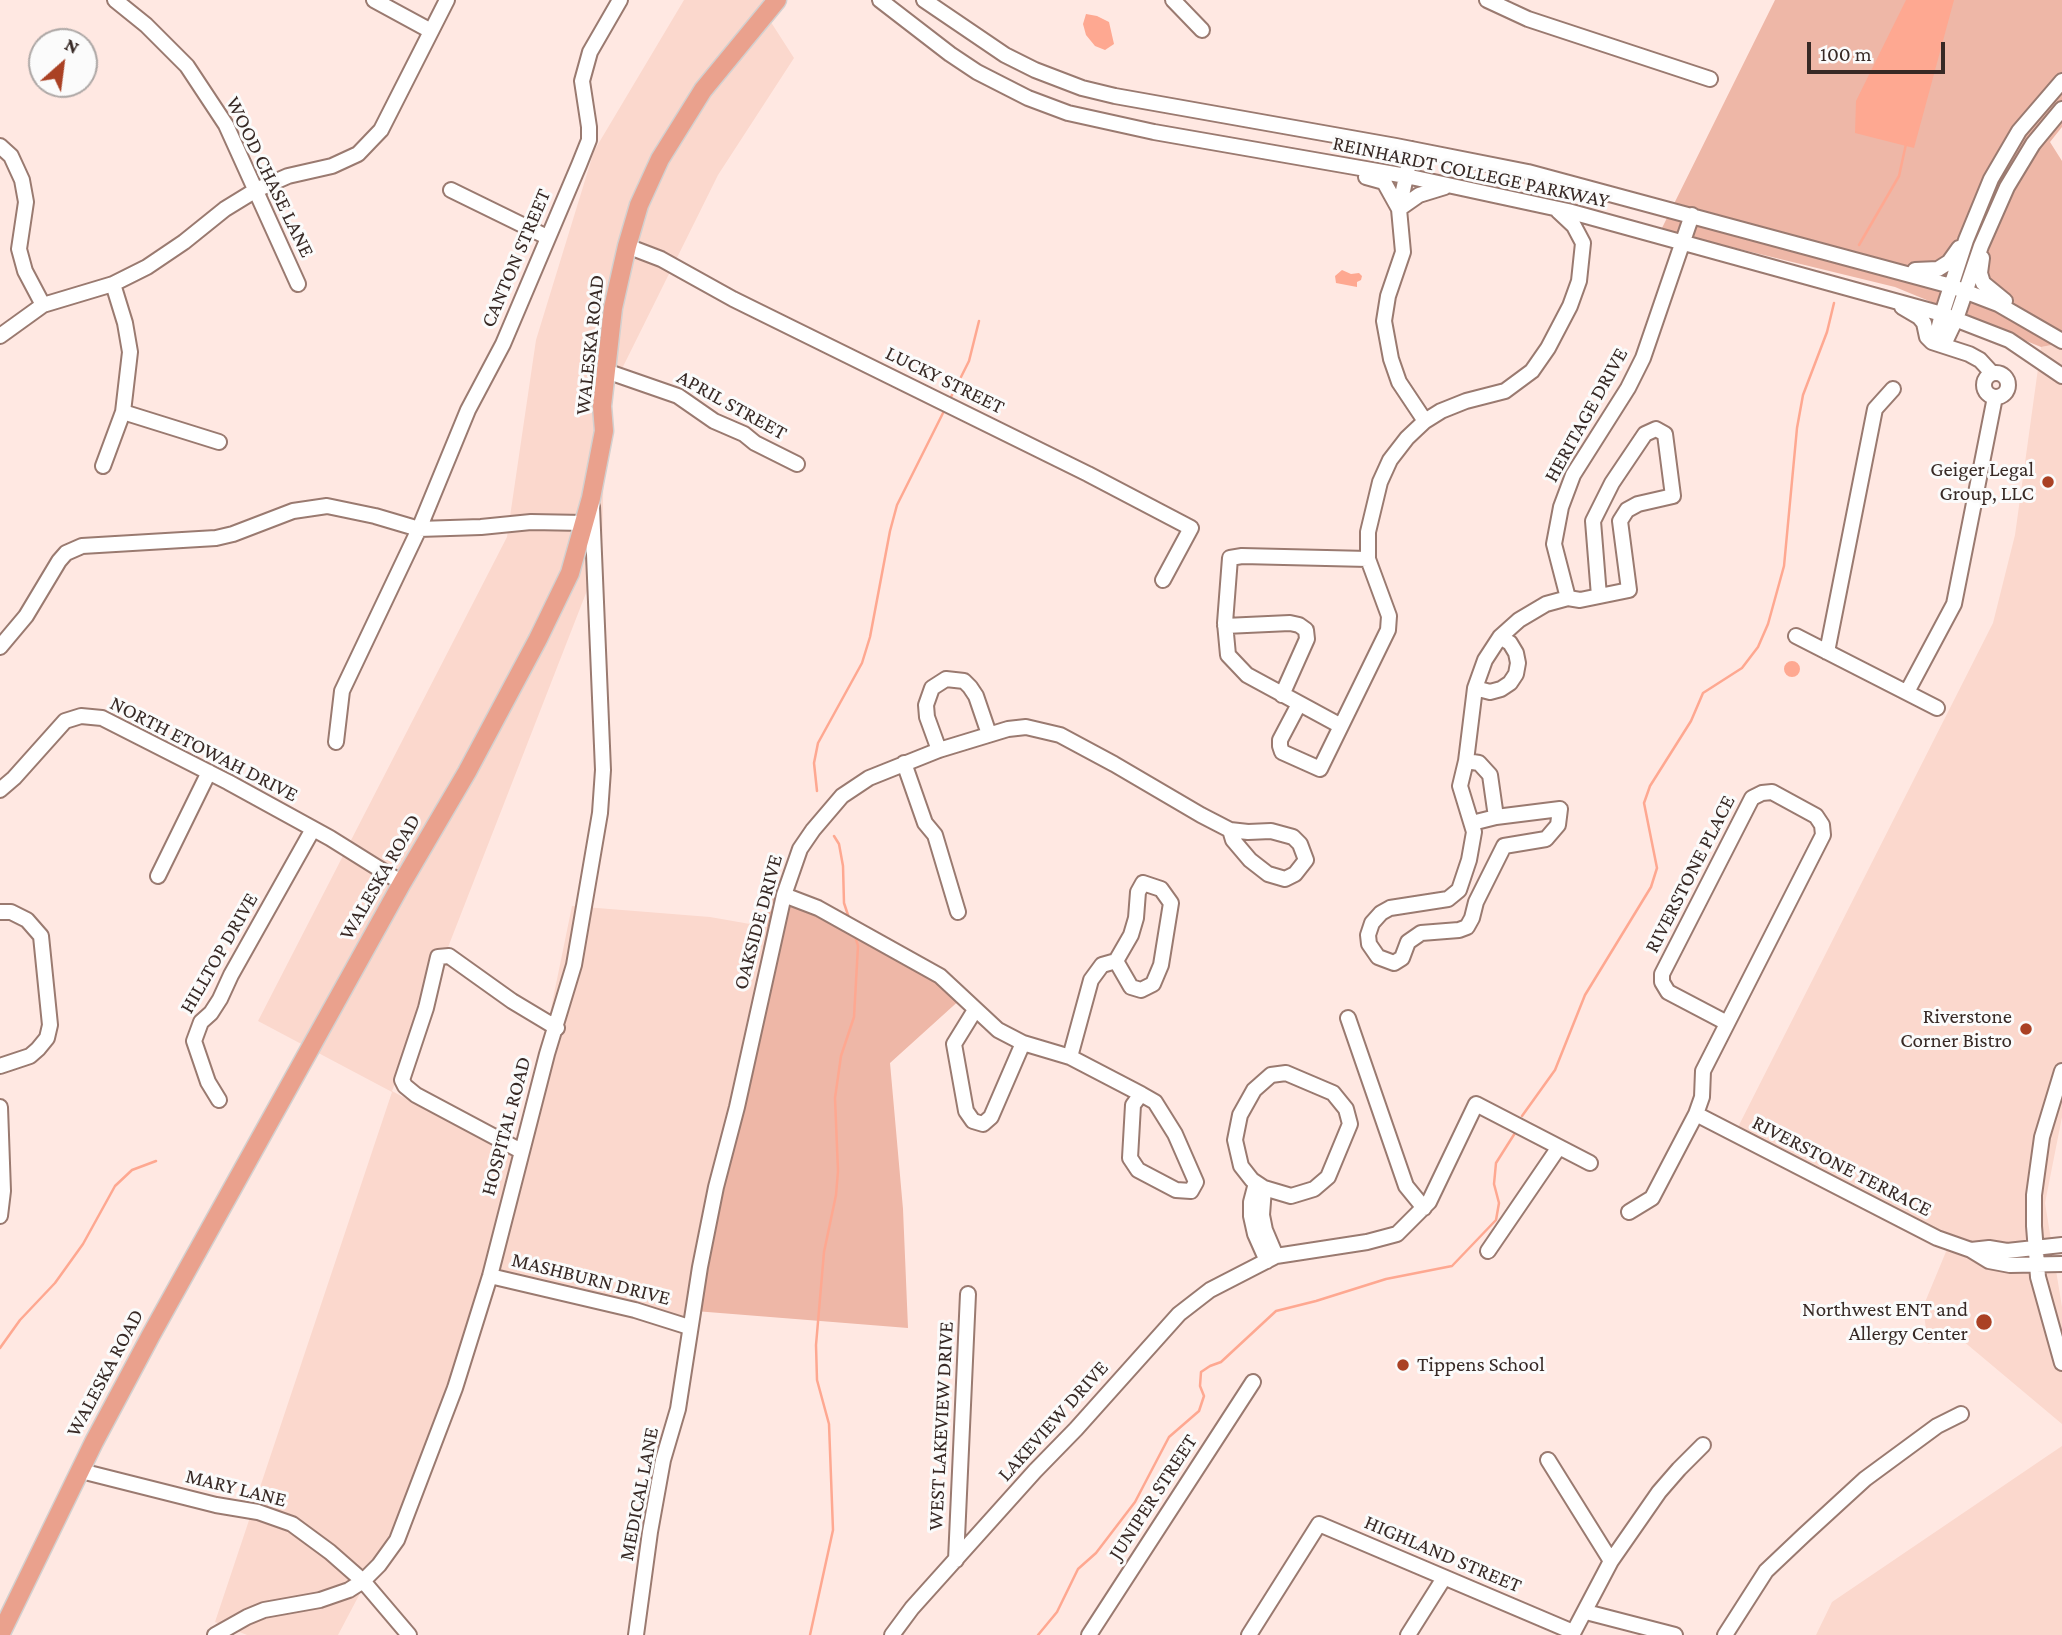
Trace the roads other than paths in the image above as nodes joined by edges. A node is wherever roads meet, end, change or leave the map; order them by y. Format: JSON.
{"nodes":[{"id":1,"x":115,"y":0,"type":"edge"},
{"id":2,"x":374,"y":0,"type":"edge"},
{"id":3,"x":447,"y":0,"type":"edge"},
{"id":4,"x":620,"y":0,"type":"edge"},
{"id":5,"x":777,"y":0,"type":"edge"},
{"id":6,"x":789,"y":0,"type":"edge"},
{"id":7,"x":880,"y":0,"type":"edge"},
{"id":8,"x":924,"y":0,"type":"edge"},
{"id":9,"x":1173,"y":0,"type":"edge"},
{"id":10,"x":1488,"y":0,"type":"edge"},
{"id":11,"x":1202,"y":30,"type":"dead end"},
{"id":12,"x":431,"y":31,"type":"junction"},
{"id":13,"x":1710,"y":79,"type":"dead end"},
{"id":14,"x":2062,"y":81,"type":"edge"},
{"id":15,"x":693,"y":106,"type":"junction"},
{"id":16,"x":2062,"y":108,"type":"edge"},
{"id":17,"x":0,"y":146,"type":"edge"},
{"id":18,"x":1412,"y":149,"type":"junction"},
{"id":19,"x":1304,"y":158,"type":"junction"},
{"id":20,"x":1406,"y":176,"type":"junction"},
{"id":21,"x":1451,"y":185,"type":"junction"},
{"id":22,"x":256,"y":190,"type":"junction"},
{"id":23,"x":451,"y":190,"type":"dead end"},
{"id":24,"x":1554,"y":208,"type":"junction"},
{"id":25,"x":1399,"y":209,"type":"junction"},
{"id":26,"x":1692,"y":215,"type":"junction"},
{"id":27,"x":1969,"y":232,"type":"junction"},
{"id":28,"x":1985,"y":235,"type":"junction"},
{"id":29,"x":547,"y":237,"type":"junction"},
{"id":30,"x":1684,"y":243,"type":"junction"},
{"id":31,"x":626,"y":246,"type":"junction"},
{"id":32,"x":1886,"y":267,"type":"junction"},
{"id":33,"x":113,"y":284,"type":"junction"},
{"id":34,"x":299,"y":284,"type":"dead end"},
{"id":35,"x":1958,"y":288,"type":"junction"},
{"id":36,"x":1887,"y":297,"type":"junction"},
{"id":37,"x":43,"y":305,"type":"junction"},
{"id":38,"x":1949,"y":316,"type":"junction"},
{"id":39,"x":2043,"y":328,"type":"junction"},
{"id":40,"x":0,"y":336,"type":"edge"},
{"id":41,"x":2062,"y":341,"type":"edge"},
{"id":42,"x":1940,"y":344,"type":"junction"},
{"id":43,"x":606,"y":371,"type":"junction"},
{"id":44,"x":2062,"y":376,"type":"edge"},
{"id":45,"x":1893,"y":389,"type":"dead end"},
{"id":46,"x":123,"y":412,"type":"junction"},
{"id":47,"x":1426,"y":421,"type":"junction"},
{"id":48,"x":219,"y":442,"type":"dead end"},
{"id":49,"x":797,"y":464,"type":"dead end"},
{"id":50,"x":103,"y":466,"type":"dead end"},
{"id":51,"x":592,"y":498,"type":"junction"},
{"id":52,"x":584,"y":523,"type":"junction"},
{"id":53,"x":419,"y":529,"type":"junction"},
{"id":54,"x":1368,"y":559,"type":"junction"},
{"id":55,"x":1163,"y":580,"type":"dead end"},
{"id":56,"x":1599,"y":596,"type":"junction"},
{"id":57,"x":1568,"y":598,"type":"junction"},
{"id":58,"x":1225,"y":626,"type":"junction"},
{"id":59,"x":1797,"y":636,"type":"dead end"},
{"id":60,"x":1500,"y":637,"type":"junction"},
{"id":61,"x":0,"y":647,"type":"edge"},
{"id":62,"x":1827,"y":652,"type":"junction"},
{"id":63,"x":1475,"y":688,"type":"junction"},
{"id":64,"x":1907,"y":692,"type":"junction"},
{"id":65,"x":1282,"y":695,"type":"junction"},
{"id":66,"x":1299,"y":704,"type":"junction"},
{"id":67,"x":1937,"y":708,"type":"dead end"},
{"id":68,"x":1341,"y":726,"type":"junction"},
{"id":69,"x":989,"y":734,"type":"junction"},
{"id":70,"x":337,"y":742,"type":"dead end"},
{"id":71,"x":939,"y":750,"type":"junction"},
{"id":72,"x":1466,"y":761,"type":"junction"},
{"id":73,"x":904,"y":763,"type":"junction"},
{"id":74,"x":209,"y":772,"type":"junction"},
{"id":75,"x":0,"y":790,"type":"edge"},
{"id":76,"x":1496,"y":817,"type":"junction"},
{"id":77,"x":1472,"y":823,"type":"junction"},
{"id":78,"x":313,"y":829,"type":"junction"},
{"id":79,"x":1230,"y":830,"type":"junction"},
{"id":80,"x":158,"y":876,"type":"dead end"},
{"id":81,"x":402,"y":883,"type":"junction"},
{"id":82,"x":784,"y":895,"type":"junction"},
{"id":83,"x":0,"y":912,"type":"edge"},
{"id":84,"x":958,"y":912,"type":"dead end"},
{"id":85,"x":1116,"y":961,"type":"junction"},
{"id":86,"x":975,"y":1010,"type":"junction"},
{"id":87,"x":1348,"y":1018,"type":"dead end"},
{"id":88,"x":1727,"y":1023,"type":"junction"},
{"id":89,"x":556,"y":1028,"type":"junction"},
{"id":90,"x":1023,"y":1042,"type":"junction"},
{"id":91,"x":1070,"y":1056,"type":"junction"},
{"id":92,"x":0,"y":1066,"type":"edge"},
{"id":93,"x":2062,"y":1071,"type":"edge"},
{"id":94,"x":1141,"y":1094,"type":"junction"},
{"id":95,"x":219,"y":1100,"type":"dead end"},
{"id":96,"x":0,"y":1107,"type":"edge"},
{"id":97,"x":1696,"y":1114,"type":"junction"},
{"id":98,"x":1559,"y":1147,"type":"junction"},
{"id":99,"x":521,"y":1151,"type":"junction"},
{"id":100,"x":1590,"y":1163,"type":"dead end"},
{"id":101,"x":1260,"y":1186,"type":"junction"},
{"id":102,"x":1424,"y":1208,"type":"junction"},
{"id":103,"x":1629,"y":1212,"type":"dead end"},
{"id":104,"x":0,"y":1216,"type":"edge"},
{"id":105,"x":2062,"y":1245,"type":"edge"},
{"id":106,"x":2036,"y":1248,"type":"junction"},
{"id":107,"x":1971,"y":1250,"type":"junction"},
{"id":108,"x":1489,"y":1251,"type":"dead end"},
{"id":109,"x":1272,"y":1259,"type":"junction"},
{"id":110,"x":2062,"y":1264,"type":"edge"},
{"id":111,"x":2037,"y":1266,"type":"junction"},
{"id":112,"x":490,"y":1276,"type":"junction"},
{"id":113,"x":968,"y":1294,"type":"dead end"},
{"id":114,"x":689,"y":1327,"type":"junction"},
{"id":115,"x":685,"y":1361,"type":"joint"},
{"id":116,"x":2062,"y":1363,"type":"edge"},
{"id":117,"x":1252,"y":1382,"type":"dead end"},
{"id":118,"x":1961,"y":1414,"type":"dead end"},
{"id":119,"x":1703,"y":1445,"type":"dead end"},
{"id":120,"x":1548,"y":1460,"type":"dead end"},
{"id":121,"x":81,"y":1471,"type":"junction"},
{"id":122,"x":956,"y":1560,"type":"junction"},
{"id":123,"x":1611,"y":1561,"type":"junction"},
{"id":124,"x":1444,"y":1578,"type":"junction"},
{"id":125,"x":363,"y":1581,"type":"junction"},
{"id":126,"x":1586,"y":1612,"type":"junction"},
{"id":127,"x":1572,"y":1634,"type":"edge"},
{"id":128,"x":0,"y":1635,"type":"edge"},
{"id":129,"x":215,"y":1635,"type":"edge"},
{"id":130,"x":409,"y":1635,"type":"edge"},
{"id":131,"x":636,"y":1635,"type":"edge"},
{"id":132,"x":892,"y":1635,"type":"edge"},
{"id":133,"x":1089,"y":1635,"type":"edge"},
{"id":134,"x":1249,"y":1635,"type":"edge"},
{"id":135,"x":1408,"y":1635,"type":"edge"},
{"id":136,"x":1675,"y":1635,"type":"edge"},
{"id":137,"x":1725,"y":1635,"type":"edge"}],
"edges":[{"from":1,"to":22,"type":"street","name":"WOOD CHASE LANE"},
{"from":2,"to":12,"type":"street"},
{"from":3,"to":12,"type":"street"},
{"from":4,"to":29,"type":"street","name":"CANTON STREET"},
{"from":5,"to":15,"type":"main road","name":"WALESKA ROAD"},
{"from":6,"to":15,"type":"main road","name":"WALESKA ROAD"},
{"from":7,"to":19,"type":"street","name":"REINHARDT COLLEGE PARKWAY"},
{"from":8,"to":18,"type":"street","name":"REINHARDT COLLEGE PARKWAY"},
{"from":9,"to":11,"type":"street"},
{"from":10,"to":13,"type":"street"},
{"from":12,"to":22,"type":"street"},
{"from":14,"to":27,"type":"street"},
{"from":15,"to":31,"type":"main road","name":"WALESKA ROAD"},
{"from":16,"to":28,"type":"street"},
{"from":17,"to":37,"type":"street"},
{"from":18,"to":20,"type":"street"},
{"from":18,"to":26,"type":"street","name":"REINHARDT COLLEGE PARKWAY"},
{"from":19,"to":20,"type":"street","name":"REINHARDT COLLEGE PARKWAY"},
{"from":19,"to":25,"type":"street"},
{"from":20,"to":21,"type":"street","name":"REINHARDT COLLEGE PARKWAY"},
{"from":20,"to":25,"type":"street"},
{"from":21,"to":24,"type":"street","name":"REINHARDT COLLEGE PARKWAY"},
{"from":21,"to":25,"type":"street"},
{"from":22,"to":33,"type":"street"},
{"from":22,"to":34,"type":"street","name":"WOOD CHASE LANE"},
{"from":23,"to":29,"type":"street"},
{"from":24,"to":30,"type":"street","name":"REINHARDT COLLEGE PARKWAY"},
{"from":24,"to":47,"type":"street"},
{"from":25,"to":47,"type":"street"},
{"from":26,"to":30,"type":"street","name":"HERITAGE DRIVE"},
{"from":26,"to":32,"type":"street","name":"REINHARDT COLLEGE PARKWAY"},
{"from":27,"to":32,"type":"street"},
{"from":27,"to":35,"type":"street"},
{"from":28,"to":35,"type":"street"},
{"from":28,"to":39,"type":"street"},
{"from":29,"to":53,"type":"street","name":"CANTON STREET"},
{"from":30,"to":36,"type":"street","name":"REINHARDT COLLEGE PARKWAY"},
{"from":30,"to":57,"type":"street","name":"HERITAGE DRIVE"},
{"from":31,"to":43,"type":"main road","name":"WALESKA ROAD"},
{"from":31,"to":55,"type":"street","name":"LUCKY STREET"},
{"from":32,"to":35,"type":"street","name":"REINHARDT COLLEGE PARKWAY"},
{"from":33,"to":37,"type":"street"},
{"from":33,"to":46,"type":"street"},
{"from":35,"to":38,"type":"street"},
{"from":35,"to":39,"type":"street","name":"REINHARDT COLLEGE PARKWAY"},
{"from":36,"to":38,"type":"street","name":"REINHARDT COLLEGE PARKWAY"},
{"from":36,"to":42,"type":"street"},
{"from":37,"to":40,"type":"street"},
{"from":38,"to":42,"type":"street"},
{"from":38,"to":44,"type":"street","name":"REINHARDT COLLEGE PARKWAY"},
{"from":39,"to":41,"type":"street","name":"REINHARDT COLLEGE PARKWAY"},
{"from":42,"to":64,"type":"street"},
{"from":43,"to":49,"type":"street","name":"APRIL STREET"},
{"from":43,"to":51,"type":"main road","name":"WALESKA ROAD"},
{"from":45,"to":62,"type":"street"},
{"from":46,"to":48,"type":"street"},
{"from":46,"to":50,"type":"street"},
{"from":47,"to":54,"type":"street"},
{"from":51,"to":52,"type":"main road","name":"WALESKA ROAD"},
{"from":51,"to":89,"type":"street","name":"HOSPITAL ROAD"},
{"from":52,"to":53,"type":"street"},
{"from":52,"to":81,"type":"main road","name":"WALESKA ROAD"},
{"from":53,"to":61,"type":"street"},
{"from":53,"to":70,"type":"street","name":"CANTON STREET"},
{"from":54,"to":58,"type":"street"},
{"from":54,"to":68,"type":"street"},
{"from":56,"to":56,"type":"street"},
{"from":56,"to":57,"type":"street"},
{"from":57,"to":60,"type":"street"},
{"from":58,"to":65,"type":"street"},
{"from":58,"to":65,"type":"street"},
{"from":59,"to":62,"type":"street"},
{"from":60,"to":63,"type":"street"},
{"from":60,"to":63,"type":"street"},
{"from":62,"to":64,"type":"street"},
{"from":63,"to":72,"type":"street"},
{"from":64,"to":67,"type":"street"},
{"from":65,"to":66,"type":"street"},
{"from":66,"to":68,"type":"street"},
{"from":66,"to":68,"type":"street"},
{"from":69,"to":71,"type":"street","name":"OAKSIDE DRIVE"},
{"from":69,"to":71,"type":"street"},
{"from":69,"to":79,"type":"street","name":"OAKSIDE DRIVE"},
{"from":71,"to":73,"type":"street","name":"OAKSIDE DRIVE"},
{"from":72,"to":76,"type":"street"},
{"from":72,"to":77,"type":"street"},
{"from":73,"to":82,"type":"street","name":"OAKSIDE DRIVE"},
{"from":73,"to":84,"type":"street"},
{"from":74,"to":75,"type":"street","name":"NORTH ETOWAH DRIVE"},
{"from":74,"to":78,"type":"street","name":"NORTH ETOWAH DRIVE"},
{"from":74,"to":80,"type":"street"},
{"from":76,"to":77,"type":"street"},
{"from":76,"to":77,"type":"street"},
{"from":78,"to":81,"type":"street","name":"NORTH ETOWAH DRIVE"},
{"from":78,"to":95,"type":"street","name":"HILLTOP DRIVE"},
{"from":79,"to":79,"type":"street","name":"OAKSIDE DRIVE"},
{"from":81,"to":121,"type":"main road","name":"WALESKA ROAD"},
{"from":82,"to":86,"type":"street"},
{"from":82,"to":114,"type":"street","name":"OAKSIDE DRIVE"},
{"from":83,"to":92,"type":"street"},
{"from":85,"to":85,"type":"street"},
{"from":85,"to":91,"type":"street"},
{"from":86,"to":90,"type":"street"},
{"from":86,"to":90,"type":"street"},
{"from":87,"to":102,"type":"street"},
{"from":88,"to":88,"type":"street","name":"RIVERSTONE PLACE"},
{"from":88,"to":97,"type":"street","name":"RIVERSTONE PLACE"},
{"from":89,"to":99,"type":"street","name":"HOSPITAL ROAD"},
{"from":89,"to":99,"type":"street"},
{"from":90,"to":91,"type":"street"},
{"from":91,"to":94,"type":"street"},
{"from":93,"to":106,"type":"street"},
{"from":94,"to":94,"type":"street"},
{"from":96,"to":104,"type":"street"},
{"from":97,"to":103,"type":"street","name":"RIVERSTONE PLACE"},
{"from":97,"to":107,"type":"street","name":"RIVERSTONE TERRACE"},
{"from":98,"to":100,"type":"street"},
{"from":98,"to":102,"type":"street","name":"LAKEVIEW DRIVE"},
{"from":98,"to":108,"type":"street"},
{"from":99,"to":112,"type":"street","name":"HOSPITAL ROAD"},
{"from":101,"to":101,"type":"street"},
{"from":101,"to":109,"type":"street"},
{"from":102,"to":109,"type":"street","name":"LAKEVIEW DRIVE"},
{"from":105,"to":106,"type":"street","name":"RIVERSTONE TERRACE"},
{"from":106,"to":107,"type":"street","name":"RIVERSTONE TERRACE"},
{"from":106,"to":111,"type":"street"},
{"from":107,"to":111,"type":"street","name":"RIVERSTONE TERRACE"},
{"from":109,"to":122,"type":"street","name":"LAKEVIEW DRIVE"},
{"from":110,"to":111,"type":"street","name":"RIVERSTONE TERRACE"},
{"from":111,"to":116,"type":"street"},
{"from":112,"to":114,"type":"street","name":"MASHBURN DRIVE"},
{"from":112,"to":125,"type":"street","name":"HOSPITAL ROAD"},
{"from":113,"to":122,"type":"street","name":"WEST LAKEVIEW DRIVE"},
{"from":114,"to":115,"type":"street","name":"MASHBURN DRIVE"},
{"from":115,"to":131,"type":"street","name":"MEDICAL LANE"},
{"from":117,"to":133,"type":"street","name":"JUNIPER STREET"},
{"from":118,"to":137,"type":"street"},
{"from":119,"to":123,"type":"street"},
{"from":120,"to":123,"type":"street"},
{"from":121,"to":125,"type":"street","name":"MARY LANE"},
{"from":121,"to":128,"type":"main road","name":"WALESKA ROAD"},
{"from":122,"to":132,"type":"street","name":"LAKEVIEW DRIVE"},
{"from":123,"to":126,"type":"street"},
{"from":124,"to":127,"type":"street","name":"HIGHLAND STREET"},
{"from":124,"to":134,"type":"street","name":"HIGHLAND STREET"},
{"from":124,"to":135,"type":"street"},
{"from":125,"to":129,"type":"street","name":"HOSPITAL ROAD"},
{"from":125,"to":130,"type":"street","name":"MARY LANE"},
{"from":126,"to":127,"type":"street"},
{"from":126,"to":136,"type":"street"}]}
